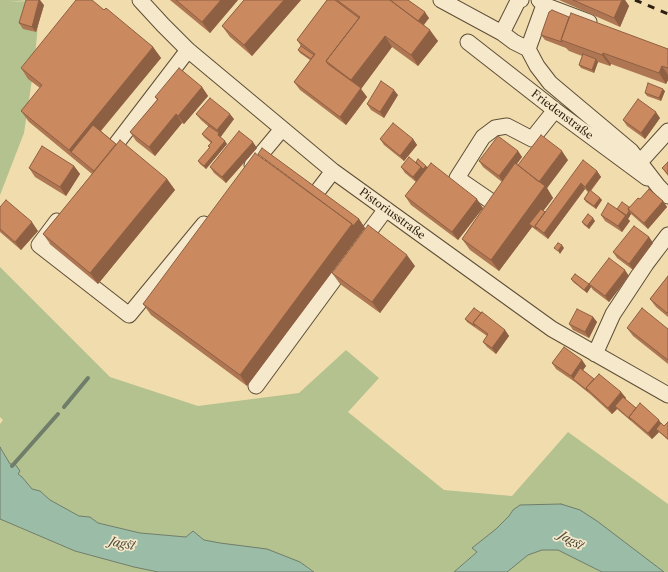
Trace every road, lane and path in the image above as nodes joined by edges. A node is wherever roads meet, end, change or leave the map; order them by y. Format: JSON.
{"nodes":[{"id":1,"x":140,"y":0,"type":"edge"},
{"id":2,"x":441,"y":0,"type":"edge"},
{"id":3,"x":518,"y":0,"type":"edge"},
{"id":4,"x":542,"y":3,"type":"edge"},
{"id":5,"x":599,"y":26,"type":"edge"},
{"id":6,"x":502,"y":33,"type":"junction"},
{"id":7,"x":468,"y":42,"type":"dead end"},
{"id":8,"x":528,"y":49,"type":"junction"},
{"id":9,"x":188,"y":50,"type":"junction"},
{"id":10,"x":555,"y":110,"type":"junction"},
{"id":11,"x":282,"y":129,"type":"junction"},
{"id":12,"x":668,"y":131,"type":"edge"},
{"id":13,"x":636,"y":157,"type":"junction"},
{"id":14,"x":97,"y":170,"type":"edge"},
{"id":15,"x":333,"y":171,"type":"junction"},
{"id":16,"x":243,"y":177,"type":"edge"},
{"id":17,"x":663,"y":191,"type":"edge"},
{"id":18,"x":317,"y":192,"type":"edge"},
{"id":19,"x":495,"y":204,"type":"edge"},
{"id":20,"x":68,"y":207,"type":"edge"},
{"id":21,"x":386,"y":209,"type":"junction"},
{"id":22,"x":213,"y":213,"type":"edge"},
{"id":23,"x":668,"y":234,"type":"edge"},
{"id":24,"x":595,"y":354,"type":"junction"},
{"id":25,"x":256,"y":386,"type":"dead end"},
{"id":26,"x":668,"y":395,"type":"edge"}],
"edges":[{"from":1,"to":9,"type":"street","name":"Pistoriusstraße"},
{"from":2,"to":6,"type":"street"},
{"from":3,"to":6,"type":"street"},
{"from":4,"to":5,"type":"street"},
{"from":4,"to":8,"type":"street"},
{"from":6,"to":8,"type":"street"},
{"from":7,"to":10,"type":"street","name":"Friedenstraße"},
{"from":8,"to":13,"type":"street","name":"Friedenstraße"},
{"from":9,"to":11,"type":"street","name":"Pistoriusstraße"},
{"from":9,"to":14,"type":"street"},
{"from":10,"to":17,"type":"street","name":"Friedenstraße"},
{"from":10,"to":19,"type":"street"},
{"from":11,"to":15,"type":"street","name":"Pistoriusstraße"},
{"from":11,"to":16,"type":"street"},
{"from":12,"to":13,"type":"street"},
{"from":13,"to":17,"type":"street","name":"Friedenstraße"},
{"from":15,"to":18,"type":"street"},
{"from":15,"to":21,"type":"street","name":"Pistoriusstraße"},
{"from":20,"to":22,"type":"street"},
{"from":21,"to":24,"type":"street","name":"Pistoriusstraße"},
{"from":21,"to":25,"type":"street"},
{"from":23,"to":24,"type":"street"},
{"from":24,"to":26,"type":"street","name":"Pistoriusstraße"}]}
